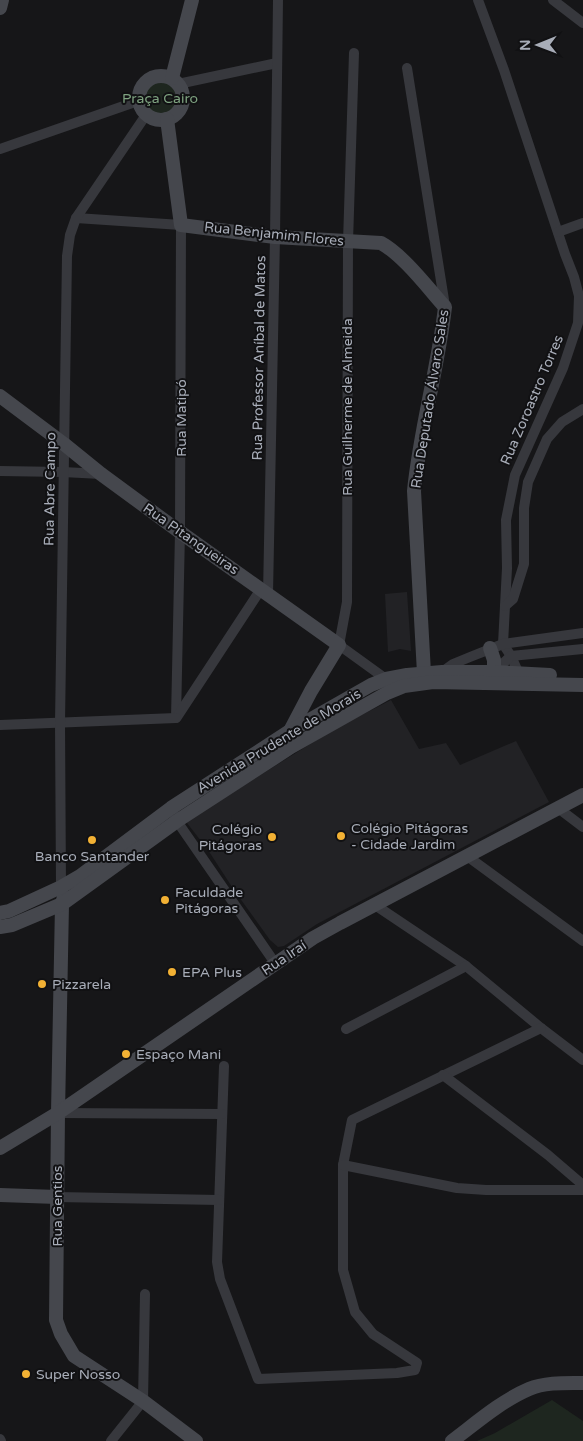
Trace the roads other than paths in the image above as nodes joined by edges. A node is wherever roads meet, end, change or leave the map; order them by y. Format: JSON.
{"nodes":[{"id":1,"x":2,"y":0,"type":"edge"},
{"id":2,"x":192,"y":0,"type":"edge"},
{"id":3,"x":278,"y":0,"type":"edge"},
{"id":4,"x":478,"y":0,"type":"edge"},
{"id":5,"x":553,"y":0,"type":"edge"},
{"id":6,"x":0,"y":8,"type":"edge"},
{"id":7,"x":583,"y":23,"type":"edge"},
{"id":8,"x":354,"y":53,"type":"dead end"},
{"id":9,"x":278,"y":63,"type":"junction"},
{"id":10,"x":407,"y":68,"type":"dead end"},
{"id":11,"x":175,"y":81,"type":"junction"},
{"id":12,"x":138,"y":101,"type":"junction"},
{"id":13,"x":146,"y":116,"type":"junction"},
{"id":14,"x":167,"y":119,"type":"junction"},
{"id":15,"x":0,"y":150,"type":"edge"},
{"id":16,"x":76,"y":218,"type":"junction"},
{"id":17,"x":583,"y":223,"type":"edge"},
{"id":18,"x":181,"y":225,"type":"junction"},
{"id":19,"x":558,"y":232,"type":"junction"},
{"id":20,"x":275,"y":236,"type":"junction"},
{"id":21,"x":348,"y":242,"type":"junction"},
{"id":22,"x":445,"y":307,"type":"junction"},
{"id":23,"x":0,"y":396,"type":"edge"},
{"id":24,"x":583,"y":409,"type":"edge"},
{"id":25,"x":64,"y":444,"type":"junction"},
{"id":26,"x":0,"y":471,"type":"edge"},
{"id":27,"x":63,"y":472,"type":"junction"},
{"id":28,"x":101,"y":474,"type":"junction"},
{"id":29,"x":180,"y":532,"type":"junction"},
{"id":30,"x":264,"y":591,"type":"junction"},
{"id":31,"x":505,"y":606,"type":"junction"},
{"id":32,"x":583,"y":633,"type":"edge"},
{"id":33,"x":339,"y":645,"type":"junction"},
{"id":34,"x":496,"y":646,"type":"junction"},
{"id":35,"x":583,"y":649,"type":"edge"},
{"id":36,"x":511,"y":656,"type":"junction"},
{"id":37,"x":442,"y":672,"type":"junction"},
{"id":38,"x":494,"y":672,"type":"junction"},
{"id":39,"x":424,"y":673,"type":"junction"},
{"id":40,"x":519,"y":674,"type":"junction"},
{"id":41,"x":583,"y":676,"type":"edge"},
{"id":42,"x":386,"y":679,"type":"junction"},
{"id":43,"x":473,"y":683,"type":"junction"},
{"id":44,"x":583,"y":685,"type":"edge"},
{"id":45,"x":176,"y":718,"type":"junction"},
{"id":46,"x":60,"y":723,"type":"junction"},
{"id":47,"x":0,"y":725,"type":"edge"},
{"id":48,"x":290,"y":731,"type":"junction"},
{"id":49,"x":291,"y":747,"type":"junction"},
{"id":50,"x":583,"y":795,"type":"edge"},
{"id":51,"x":170,"y":808,"type":"junction"},
{"id":52,"x":558,"y":808,"type":"junction"},
{"id":53,"x":177,"y":821,"type":"junction"},
{"id":54,"x":583,"y":827,"type":"edge"},
{"id":55,"x":467,"y":856,"type":"junction"},
{"id":56,"x":80,"y":876,"type":"junction"},
{"id":57,"x":61,"y":887,"type":"junction"},
{"id":58,"x":62,"y":904,"type":"junction"},
{"id":59,"x":375,"y":905,"type":"junction"},
{"id":60,"x":0,"y":913,"type":"edge"},
{"id":61,"x":0,"y":927,"type":"edge"},
{"id":62,"x":583,"y":942,"type":"edge"},
{"id":63,"x":275,"y":963,"type":"junction"},
{"id":64,"x":466,"y":966,"type":"junction"},
{"id":65,"x":541,"y":1028,"type":"junction"},
{"id":66,"x":346,"y":1029,"type":"dead end"},
{"id":67,"x":583,"y":1060,"type":"edge"},
{"id":68,"x":224,"y":1066,"type":"dead end"},
{"id":69,"x":443,"y":1075,"type":"junction"},
{"id":70,"x":58,"y":1113,"type":"junction"},
{"id":71,"x":222,"y":1114,"type":"junction"},
{"id":72,"x":40,"y":1124,"type":"junction"},
{"id":73,"x":58,"y":1138,"type":"junction"},
{"id":74,"x":0,"y":1148,"type":"edge"},
{"id":75,"x":343,"y":1165,"type":"junction"},
{"id":76,"x":583,"y":1185,"type":"edge"},
{"id":77,"x":583,"y":1190,"type":"edge"},
{"id":78,"x":0,"y":1195,"type":"edge"},
{"id":79,"x":57,"y":1196,"type":"junction"},
{"id":80,"x":219,"y":1200,"type":"junction"},
{"id":81,"x":145,"y":1294,"type":"dead end"},
{"id":82,"x":583,"y":1383,"type":"edge"},
{"id":83,"x":143,"y":1401,"type":"junction"},
{"id":84,"x":111,"y":1441,"type":"edge"},
{"id":85,"x":196,"y":1441,"type":"edge"},
{"id":86,"x":452,"y":1441,"type":"edge"}],
"edges":[{"from":1,"to":6,"type":"street"},
{"from":2,"to":11,"type":"street"},
{"from":3,"to":9,"type":"street","name":"Rua Professor Aníbal de Matos"},
{"from":4,"to":19,"type":"street","name":"Rua Zoroastro Torres"},
{"from":5,"to":7,"type":"street"},
{"from":8,"to":21,"type":"street","name":"Rua Guilherme de Almeida"},
{"from":9,"to":11,"type":"street"},
{"from":9,"to":20,"type":"street","name":"Rua Professor Aníbal de Matos"},
{"from":10,"to":22,"type":"street","name":"Rua Deputado Álvaro Sales"},
{"from":11,"to":12,"type":"street"},
{"from":11,"to":14,"type":"street"},
{"from":12,"to":13,"type":"street"},
{"from":12,"to":15,"type":"street"},
{"from":13,"to":14,"type":"street"},
{"from":13,"to":16,"type":"street","name":"Rua Abre Campo"},
{"from":14,"to":18,"type":"street","name":"Rua Matipó"},
{"from":16,"to":18,"type":"street","name":"Rua Benjamim Flores"},
{"from":16,"to":25,"type":"street","name":"Rua Abre Campo"},
{"from":17,"to":19,"type":"street"},
{"from":18,"to":20,"type":"street","name":"Rua Benjamim Flores"},
{"from":18,"to":29,"type":"street","name":"Rua Matipó"},
{"from":19,"to":31,"type":"street","name":"Rua Zoroastro Torres"},
{"from":20,"to":21,"type":"street","name":"Rua Benjamim Flores"},
{"from":20,"to":30,"type":"street","name":"Rua Professor Aníbal de Matos"},
{"from":21,"to":22,"type":"street","name":"Rua Benjamim Flores"},
{"from":21,"to":33,"type":"street","name":"Rua Guilherme de Almeida"},
{"from":22,"to":39,"type":"street","name":"Rua Deputado Álvaro Sales"},
{"from":23,"to":25,"type":"street","name":"Rua Pitangueiras"},
{"from":24,"to":31,"type":"street"},
{"from":25,"to":27,"type":"street","name":"Rua Abre Campo"},
{"from":25,"to":28,"type":"street","name":"Rua Pitangueiras"},
{"from":26,"to":27,"type":"street"},
{"from":27,"to":28,"type":"street"},
{"from":27,"to":46,"type":"street","name":"Rua Abre Campo"},
{"from":28,"to":29,"type":"street","name":"Rua Pitangueiras"},
{"from":29,"to":30,"type":"street","name":"Rua Pitangueiras"},
{"from":29,"to":45,"type":"street","name":"Rua Matipó"},
{"from":30,"to":33,"type":"street","name":"Rua Pitangueiras"},
{"from":30,"to":45,"type":"street"},
{"from":31,"to":34,"type":"street","name":"Rua Zoroastro Torres"},
{"from":32,"to":34,"type":"street","name":"Avenida Prudente de Morais"},
{"from":33,"to":42,"type":"street","name":"Rua Pitangueiras"},
{"from":33,"to":48,"type":"street","name":"Rua Guilherme de Almeida"},
{"from":34,"to":36,"type":"street"},
{"from":34,"to":37,"type":"street","name":"Avenida Prudente de Morais"},
{"from":34,"to":38,"type":"street"},
{"from":35,"to":36,"type":"street"},
{"from":36,"to":38,"type":"street"},
{"from":36,"to":40,"type":"street"},
{"from":37,"to":38,"type":"street"},
{"from":37,"to":39,"type":"street","name":"Avenida Prudente de Morais"},
{"from":38,"to":40,"type":"street"},
{"from":38,"to":43,"type":"street"},
{"from":39,"to":42,"type":"street","name":"Avenida Prudente de Morais"},
{"from":40,"to":41,"type":"street"},
{"from":42,"to":48,"type":"street","name":"Avenida Prudente de Morais"},
{"from":43,"to":44,"type":"street","name":"Avenida Prudente de Morais"},
{"from":43,"to":49,"type":"street","name":"Avenida Prudente de Morais"},
{"from":45,"to":46,"type":"street"},
{"from":46,"to":47,"type":"street"},
{"from":46,"to":57,"type":"street","name":"Rua Abre Campo"},
{"from":48,"to":49,"type":"street"},
{"from":48,"to":51,"type":"street","name":"Avenida Prudente de Morais"},
{"from":49,"to":53,"type":"street","name":"Avenida Prudente de Morais"},
{"from":50,"to":52,"type":"street","name":"Rua Iraí"},
{"from":51,"to":53,"type":"street"},
{"from":51,"to":56,"type":"street","name":"Avenida Prudente de Morais"},
{"from":52,"to":54,"type":"street"},
{"from":52,"to":55,"type":"street","name":"Rua Iraí"},
{"from":53,"to":58,"type":"street","name":"Avenida Prudente de Morais"},
{"from":53,"to":63,"type":"street"},
{"from":55,"to":59,"type":"street","name":"Rua Iraí"},
{"from":55,"to":62,"type":"street"},
{"from":56,"to":57,"type":"street","name":"Avenida Prudente de Morais"},
{"from":56,"to":58,"type":"street"},
{"from":57,"to":60,"type":"street","name":"Avenida Prudente de Morais"},
{"from":58,"to":61,"type":"street","name":"Avenida Prudente de Morais"},
{"from":58,"to":70,"type":"street","name":"Rua Gentios"},
{"from":59,"to":63,"type":"street","name":"Rua Iraí"},
{"from":59,"to":64,"type":"street"},
{"from":63,"to":70,"type":"street","name":"Rua Iraí"},
{"from":64,"to":65,"type":"street"},
{"from":64,"to":66,"type":"street"},
{"from":65,"to":67,"type":"street"},
{"from":65,"to":69,"type":"street"},
{"from":68,"to":71,"type":"street"},
{"from":69,"to":75,"type":"street"},
{"from":69,"to":76,"type":"street"},
{"from":70,"to":71,"type":"street"},
{"from":70,"to":72,"type":"street","name":"Rua Iraí"},
{"from":70,"to":73,"type":"street","name":"Rua Gentios"},
{"from":71,"to":80,"type":"street"},
{"from":72,"to":73,"type":"street"},
{"from":72,"to":74,"type":"street","name":"Rua Iraí"},
{"from":73,"to":79,"type":"street","name":"Rua Gentios"},
{"from":75,"to":77,"type":"street"},
{"from":75,"to":80,"type":"street"},
{"from":78,"to":79,"type":"street"},
{"from":79,"to":80,"type":"street"},
{"from":79,"to":83,"type":"street","name":"Rua Gentios"},
{"from":81,"to":83,"type":"street"},
{"from":82,"to":86,"type":"street"},
{"from":83,"to":84,"type":"street"},
{"from":83,"to":85,"type":"street","name":"Rua Gentios"}]}
